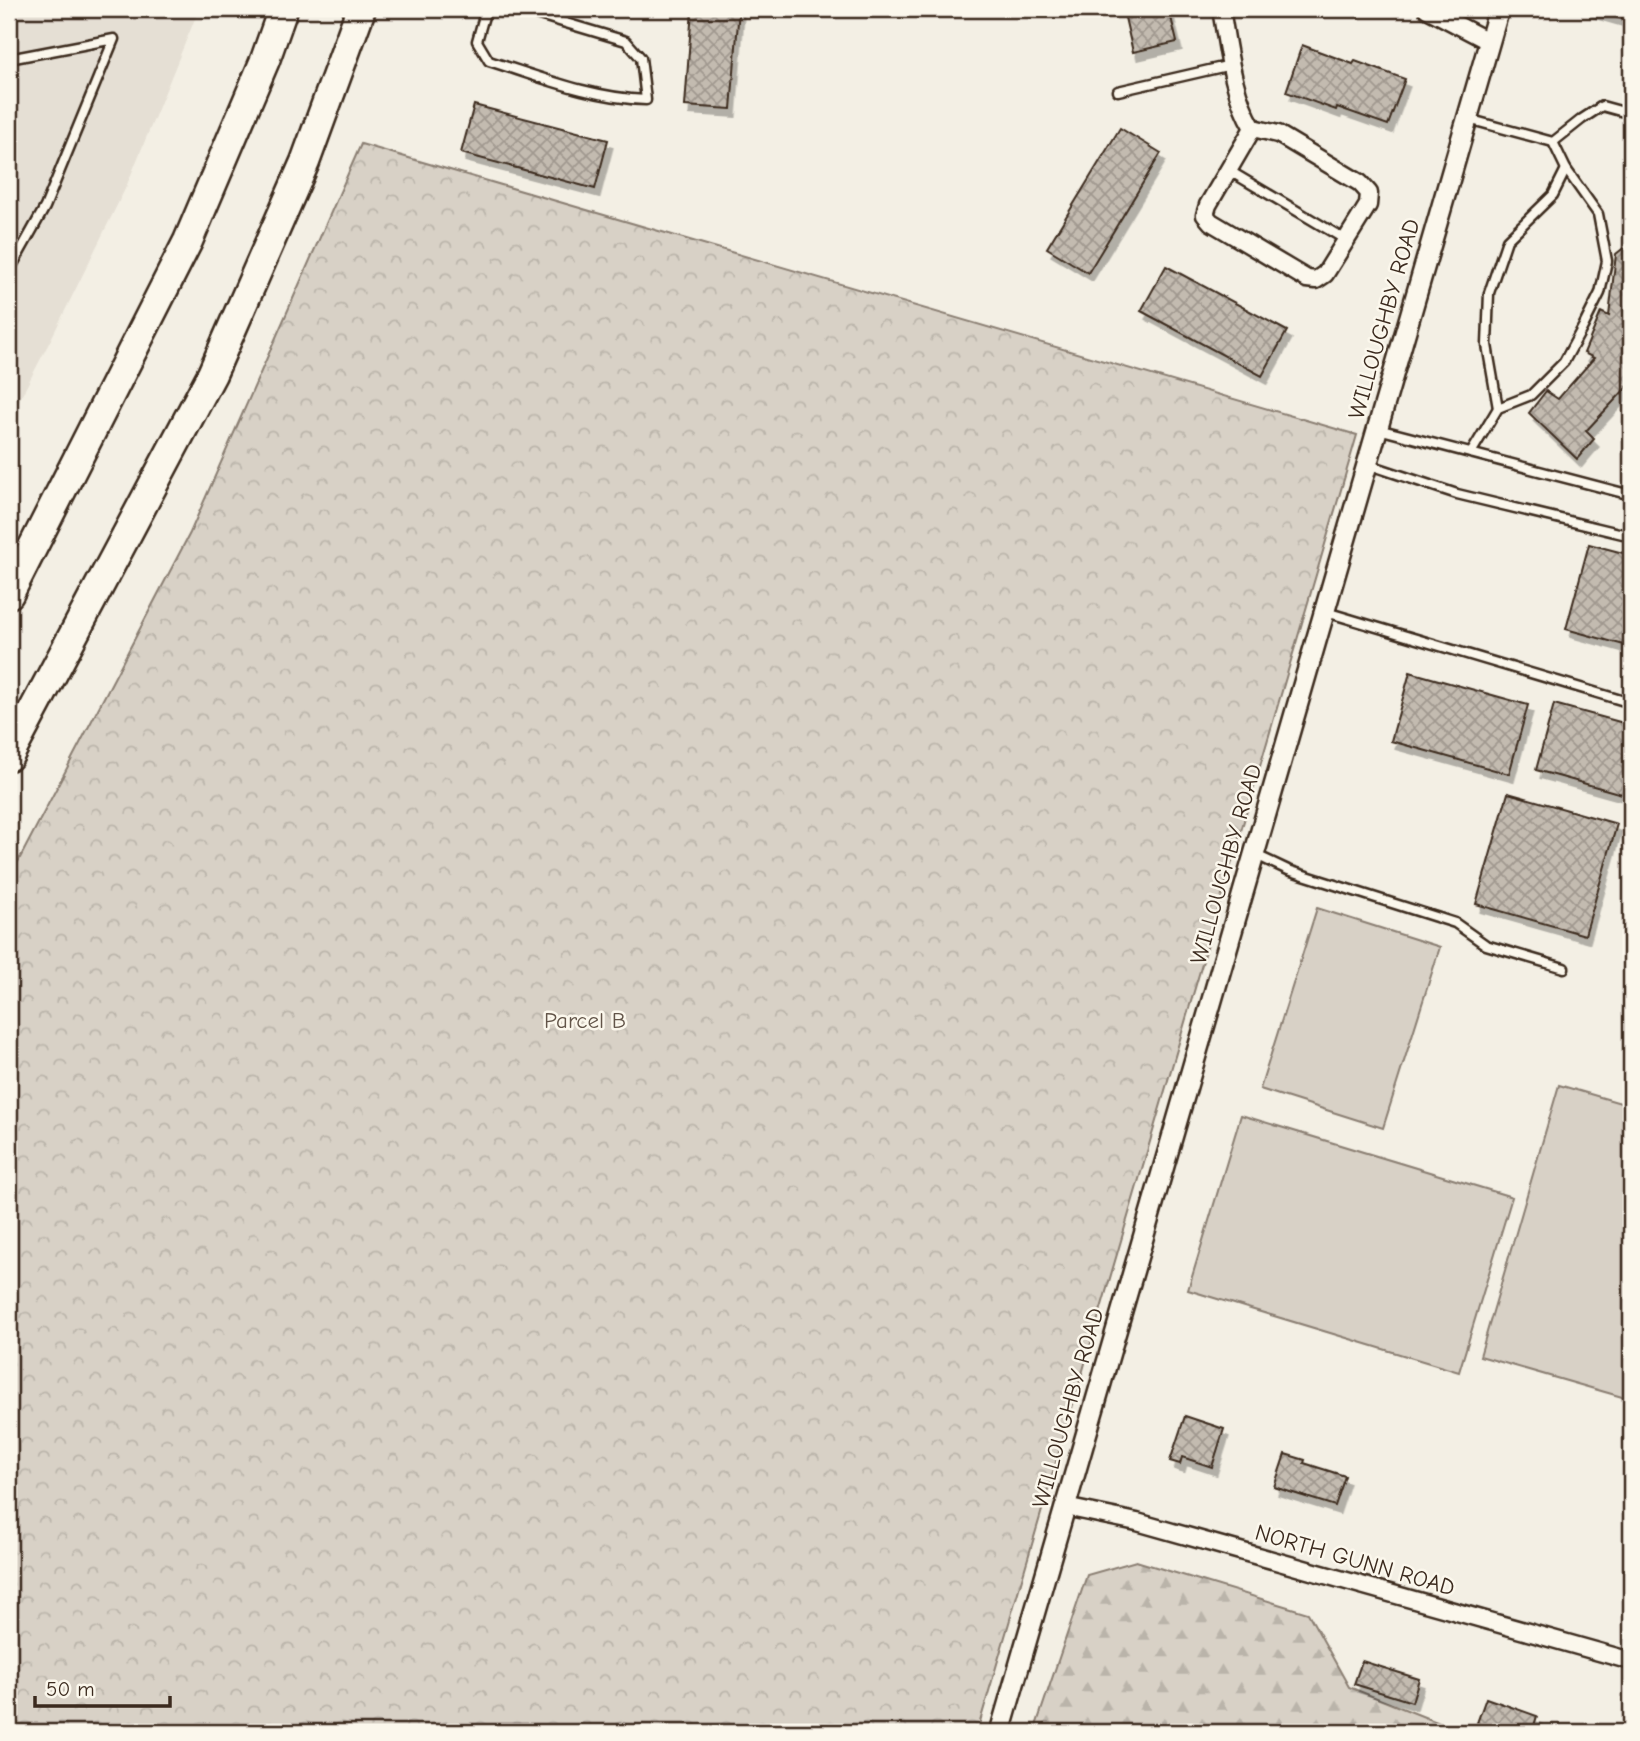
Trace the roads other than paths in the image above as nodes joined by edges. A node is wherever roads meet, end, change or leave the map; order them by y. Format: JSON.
{"nodes":[{"id":1,"x":283,"y":9,"type":"edge"},
{"id":2,"x":361,"y":9,"type":"edge"},
{"id":3,"x":486,"y":9,"type":"edge"},
{"id":4,"x":519,"y":9,"type":"edge"},
{"id":5,"x":1221,"y":9,"type":"edge"},
{"id":6,"x":1427,"y":9,"type":"edge"},
{"id":7,"x":1499,"y":9,"type":"edge"},
{"id":8,"x":1490,"y":42,"type":"junction"},
{"id":9,"x":9,"y":59,"type":"edge"},
{"id":10,"x":1232,"y":65,"type":"junction"},
{"id":11,"x":1118,"y":91,"type":"dead end"},
{"id":12,"x":1631,"y":114,"type":"edge"},
{"id":13,"x":1468,"y":119,"type":"junction"},
{"id":14,"x":1252,"y":128,"type":"junction"},
{"id":15,"x":1553,"y":142,"type":"junction"},
{"id":16,"x":1566,"y":169,"type":"junction"},
{"id":17,"x":1228,"y":170,"type":"junction"},
{"id":18,"x":1346,"y":240,"type":"junction"},
{"id":19,"x":9,"y":265,"type":"edge"},
{"id":20,"x":1498,"y":408,"type":"junction"},
{"id":21,"x":1378,"y":429,"type":"junction"},
{"id":22,"x":1471,"y":453,"type":"junction"},
{"id":23,"x":1367,"y":464,"type":"junction"},
{"id":24,"x":1631,"y":495,"type":"edge"},
{"id":25,"x":1631,"y":536,"type":"edge"},
{"id":26,"x":9,"y":594,"type":"edge"},
{"id":27,"x":1325,"y":611,"type":"junction"},
{"id":28,"x":1631,"y":703,"type":"edge"},
{"id":29,"x":9,"y":756,"type":"edge"},
{"id":30,"x":1254,"y":854,"type":"junction"},
{"id":31,"x":1564,"y":968,"type":"dead end"},
{"id":32,"x":1065,"y":1507,"type":"junction"},
{"id":33,"x":1631,"y":1661,"type":"edge"},
{"id":34,"x":1000,"y":1732,"type":"edge"}],
"edges":[{"from":1,"to":26,"type":"highway"},
{"from":2,"to":29,"type":"highway"},
{"from":3,"to":4,"type":"lane"},
{"from":5,"to":10,"type":"street"},
{"from":6,"to":8,"type":"street"},
{"from":7,"to":8,"type":"street","name":"WILLOUGHBY ROAD"},
{"from":8,"to":13,"type":"street","name":"WILLOUGHBY ROAD"},
{"from":9,"to":19,"type":"lane"},
{"from":10,"to":11,"type":"lane"},
{"from":10,"to":14,"type":"street"},
{"from":12,"to":15,"type":"lane"},
{"from":13,"to":15,"type":"lane"},
{"from":13,"to":21,"type":"street","name":"WILLOUGHBY ROAD"},
{"from":14,"to":17,"type":"street"},
{"from":14,"to":18,"type":"street"},
{"from":15,"to":16,"type":"lane"},
{"from":16,"to":20,"type":"lane"},
{"from":16,"to":20,"type":"lane"},
{"from":17,"to":18,"type":"lane"},
{"from":17,"to":18,"type":"street"},
{"from":20,"to":22,"type":"lane"},
{"from":21,"to":22,"type":"lane"},
{"from":21,"to":23,"type":"street","name":"WILLOUGHBY ROAD"},
{"from":22,"to":24,"type":"lane"},
{"from":23,"to":25,"type":"lane"},
{"from":23,"to":27,"type":"street","name":"WILLOUGHBY ROAD"},
{"from":27,"to":28,"type":"lane"},
{"from":27,"to":30,"type":"street","name":"WILLOUGHBY ROAD"},
{"from":30,"to":31,"type":"lane"},
{"from":30,"to":32,"type":"street","name":"WILLOUGHBY ROAD"},
{"from":32,"to":33,"type":"street","name":"NORTH GUNN ROAD"},
{"from":32,"to":34,"type":"street","name":"WILLOUGHBY ROAD"}]}
